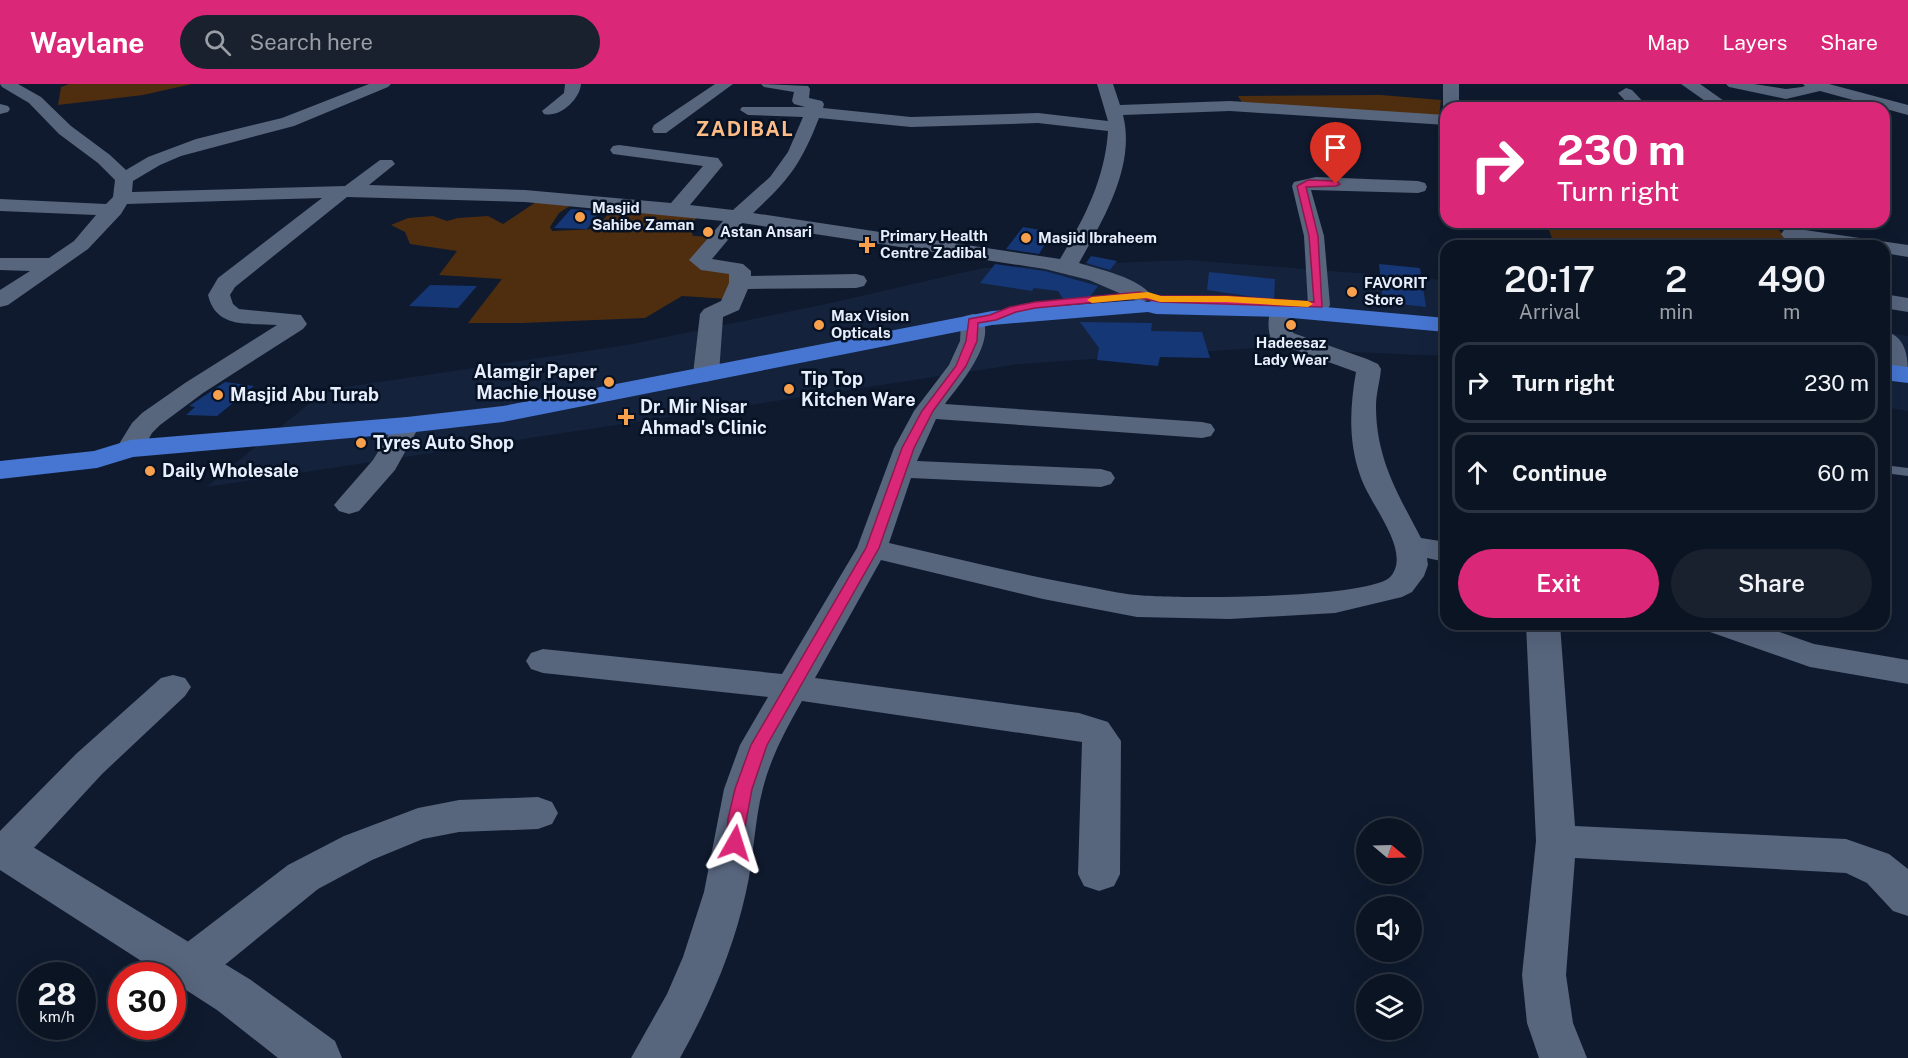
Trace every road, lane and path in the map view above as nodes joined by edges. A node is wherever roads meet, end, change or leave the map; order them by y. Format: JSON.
{"nodes":[{"id":1,"x":7,"y":84,"type":"edge"},
{"id":2,"x":383,"y":84,"type":"edge"},
{"id":3,"x":593,"y":84,"type":"edge"},
{"id":4,"x":725,"y":84,"type":"edge"},
{"id":5,"x":769,"y":84,"type":"edge"},
{"id":6,"x":1105,"y":84,"type":"edge"},
{"id":7,"x":1689,"y":84,"type":"edge"},
{"id":8,"x":1734,"y":84,"type":"edge"},
{"id":9,"x":574,"y":85,"type":"edge"},
{"id":10,"x":336,"y":86,"type":"dead end"},
{"id":11,"x":1814,"y":86,"type":"edge"},
{"id":12,"x":365,"y":90,"type":"junction"},
{"id":13,"x":1279,"y":93,"type":"dead end"},
{"id":14,"x":1626,"y":93,"type":"dead end"},
{"id":15,"x":35,"y":100,"type":"junction"},
{"id":16,"x":1635,"y":102,"type":"edge"},
{"id":17,"x":1717,"y":102,"type":"edge"},
{"id":18,"x":1877,"y":102,"type":"edge"},
{"id":19,"x":1890,"y":105,"type":"edge"},
{"id":20,"x":1230,"y":106,"type":"junction"},
{"id":21,"x":1,"y":109,"type":"edge"},
{"id":22,"x":748,"y":110,"type":"dead end"},
{"id":23,"x":1908,"y":110,"type":"edge"},
{"id":24,"x":550,"y":111,"type":"dead end"},
{"id":25,"x":813,"y":112,"type":"junction"},
{"id":26,"x":1115,"y":119,"type":"junction"},
{"id":27,"x":1440,"y":120,"type":"edge"},
{"id":28,"x":660,"y":129,"type":"dead end"},
{"id":29,"x":619,"y":150,"type":"dead end"},
{"id":30,"x":386,"y":164,"type":"dead end"},
{"id":31,"x":1418,"y":187,"type":"dead end"},
{"id":32,"x":345,"y":192,"type":"junction"},
{"id":33,"x":120,"y":195,"type":"junction"},
{"id":34,"x":0,"y":205,"type":"edge"},
{"id":35,"x":675,"y":210,"type":"junction"},
{"id":36,"x":736,"y":218,"type":"junction"},
{"id":37,"x":1791,"y":234,"type":"edge"},
{"id":38,"x":1832,"y":240,"type":"edge"},
{"id":39,"x":1890,"y":248,"type":"edge"},
{"id":40,"x":1908,"y":251,"type":"edge"},
{"id":41,"x":0,"y":264,"type":"edge"},
{"id":42,"x":54,"y":266,"type":"junction"},
{"id":43,"x":1065,"y":267,"type":"junction"},
{"id":44,"x":856,"y":281,"type":"dead end"},
{"id":45,"x":740,"y":284,"type":"junction"},
{"id":46,"x":0,"y":300,"type":"edge"},
{"id":47,"x":1146,"y":301,"type":"junction"},
{"id":48,"x":1890,"y":302,"type":"edge"},
{"id":49,"x":1908,"y":304,"type":"edge"},
{"id":50,"x":1319,"y":305,"type":"junction"},
{"id":51,"x":1281,"y":310,"type":"junction"},
{"id":52,"x":1440,"y":316,"type":"edge"},
{"id":53,"x":983,"y":320,"type":"junction"},
{"id":54,"x":1440,"y":324,"type":"edge"},
{"id":55,"x":1890,"y":346,"type":"edge"},
{"id":56,"x":1908,"y":368,"type":"edge"},
{"id":57,"x":1890,"y":373,"type":"edge"},
{"id":58,"x":706,"y":374,"type":"junction"},
{"id":59,"x":1908,"y":375,"type":"edge"},
{"id":60,"x":1890,"y":379,"type":"edge"},
{"id":61,"x":1908,"y":381,"type":"edge"},
{"id":62,"x":927,"y":411,"type":"junction"},
{"id":63,"x":407,"y":425,"type":"junction"},
{"id":64,"x":1202,"y":430,"type":"dead end"},
{"id":65,"x":130,"y":449,"type":"junction"},
{"id":66,"x":0,"y":457,"type":"edge"},
{"id":67,"x":900,"y":469,"type":"junction"},
{"id":68,"x":0,"y":470,"type":"edge"},
{"id":69,"x":1890,"y":470,"type":"edge"},
{"id":70,"x":1908,"y":472,"type":"edge"},
{"id":71,"x":1101,"y":478,"type":"dead end"},
{"id":72,"x":349,"y":505,"type":"dead end"},
{"id":73,"x":1410,"y":546,"type":"junction"},
{"id":74,"x":872,"y":548,"type":"junction"},
{"id":75,"x":1440,"y":551,"type":"edge"},
{"id":76,"x":1543,"y":630,"type":"edge"},
{"id":77,"x":1739,"y":630,"type":"edge"},
{"id":78,"x":543,"y":661,"type":"dead end"},
{"id":79,"x":1908,"y":672,"type":"edge"},
{"id":80,"x":173,"y":687,"type":"dead end"},
{"id":81,"x":791,"y":687,"type":"junction"},
{"id":82,"x":538,"y":813,"type":"dead end"},
{"id":83,"x":1556,"y":841,"type":"junction"},
{"id":84,"x":3,"y":849,"type":"edge"},
{"id":85,"x":1099,"y":874,"type":"dead end"},
{"id":86,"x":1908,"y":898,"type":"edge"},
{"id":87,"x":189,"y":967,"type":"junction"},
{"id":88,"x":317,"y":1058,"type":"edge"},
{"id":89,"x":655,"y":1058,"type":"edge"},
{"id":90,"x":1563,"y":1058,"type":"edge"}],
"edges":[{"from":1,"to":15,"type":"street"},
{"from":2,"to":12,"type":"street"},
{"from":3,"to":9,"type":"street"},
{"from":4,"to":28,"type":"street"},
{"from":5,"to":25,"type":"street"},
{"from":6,"to":26,"type":"street"},
{"from":7,"to":17,"type":"street"},
{"from":8,"to":11,"type":"street"},
{"from":9,"to":24,"type":"street"},
{"from":10,"to":12,"type":"street"},
{"from":11,"to":18,"type":"street"},
{"from":12,"to":33,"type":"street"},
{"from":13,"to":20,"type":"street"},
{"from":14,"to":16,"type":"street"},
{"from":15,"to":21,"type":"street"},
{"from":15,"to":33,"type":"street"},
{"from":19,"to":23,"type":"street"},
{"from":20,"to":26,"type":"street"},
{"from":20,"to":27,"type":"street"},
{"from":22,"to":25,"type":"street"},
{"from":25,"to":26,"type":"street"},
{"from":25,"to":36,"type":"street"},
{"from":26,"to":43,"type":"street"},
{"from":29,"to":35,"type":"street"},
{"from":30,"to":32,"type":"street"},
{"from":31,"to":50,"type":"street"},
{"from":32,"to":33,"type":"street"},
{"from":32,"to":35,"type":"street"},
{"from":32,"to":65,"type":"street"},
{"from":33,"to":34,"type":"street"},
{"from":33,"to":42,"type":"street"},
{"from":35,"to":36,"type":"street"},
{"from":36,"to":43,"type":"street"},
{"from":36,"to":45,"type":"street"},
{"from":37,"to":38,"type":"street"},
{"from":39,"to":40,"type":"street"},
{"from":41,"to":42,"type":"street"},
{"from":42,"to":46,"type":"street"},
{"from":43,"to":47,"type":"street"},
{"from":44,"to":45,"type":"street"},
{"from":45,"to":58,"type":"street"},
{"from":47,"to":50,"type":"highway"},
{"from":47,"to":51,"type":"highway"},
{"from":47,"to":53,"type":"highway"},
{"from":48,"to":49,"type":"street"},
{"from":50,"to":52,"type":"highway"},
{"from":51,"to":54,"type":"highway"},
{"from":51,"to":73,"type":"street"},
{"from":53,"to":58,"type":"highway"},
{"from":53,"to":62,"type":"street"},
{"from":55,"to":56,"type":"street"},
{"from":57,"to":59,"type":"highway"},
{"from":58,"to":63,"type":"highway"},
{"from":60,"to":61,"type":"highway"},
{"from":62,"to":64,"type":"street"},
{"from":62,"to":67,"type":"street"},
{"from":63,"to":65,"type":"highway"},
{"from":63,"to":72,"type":"street"},
{"from":65,"to":66,"type":"highway"},
{"from":65,"to":68,"type":"highway"},
{"from":67,"to":71,"type":"street"},
{"from":67,"to":74,"type":"street"},
{"from":69,"to":70,"type":"lane"},
{"from":73,"to":74,"type":"street"},
{"from":73,"to":75,"type":"street"},
{"from":74,"to":81,"type":"street"},
{"from":76,"to":83,"type":"street"},
{"from":77,"to":79,"type":"street"},
{"from":78,"to":81,"type":"street"},
{"from":80,"to":84,"type":"street"},
{"from":81,"to":85,"type":"street"},
{"from":81,"to":89,"type":"street"},
{"from":82,"to":87,"type":"street"},
{"from":83,"to":86,"type":"street"},
{"from":83,"to":90,"type":"street"},
{"from":84,"to":87,"type":"street"},
{"from":87,"to":88,"type":"street"}]}
